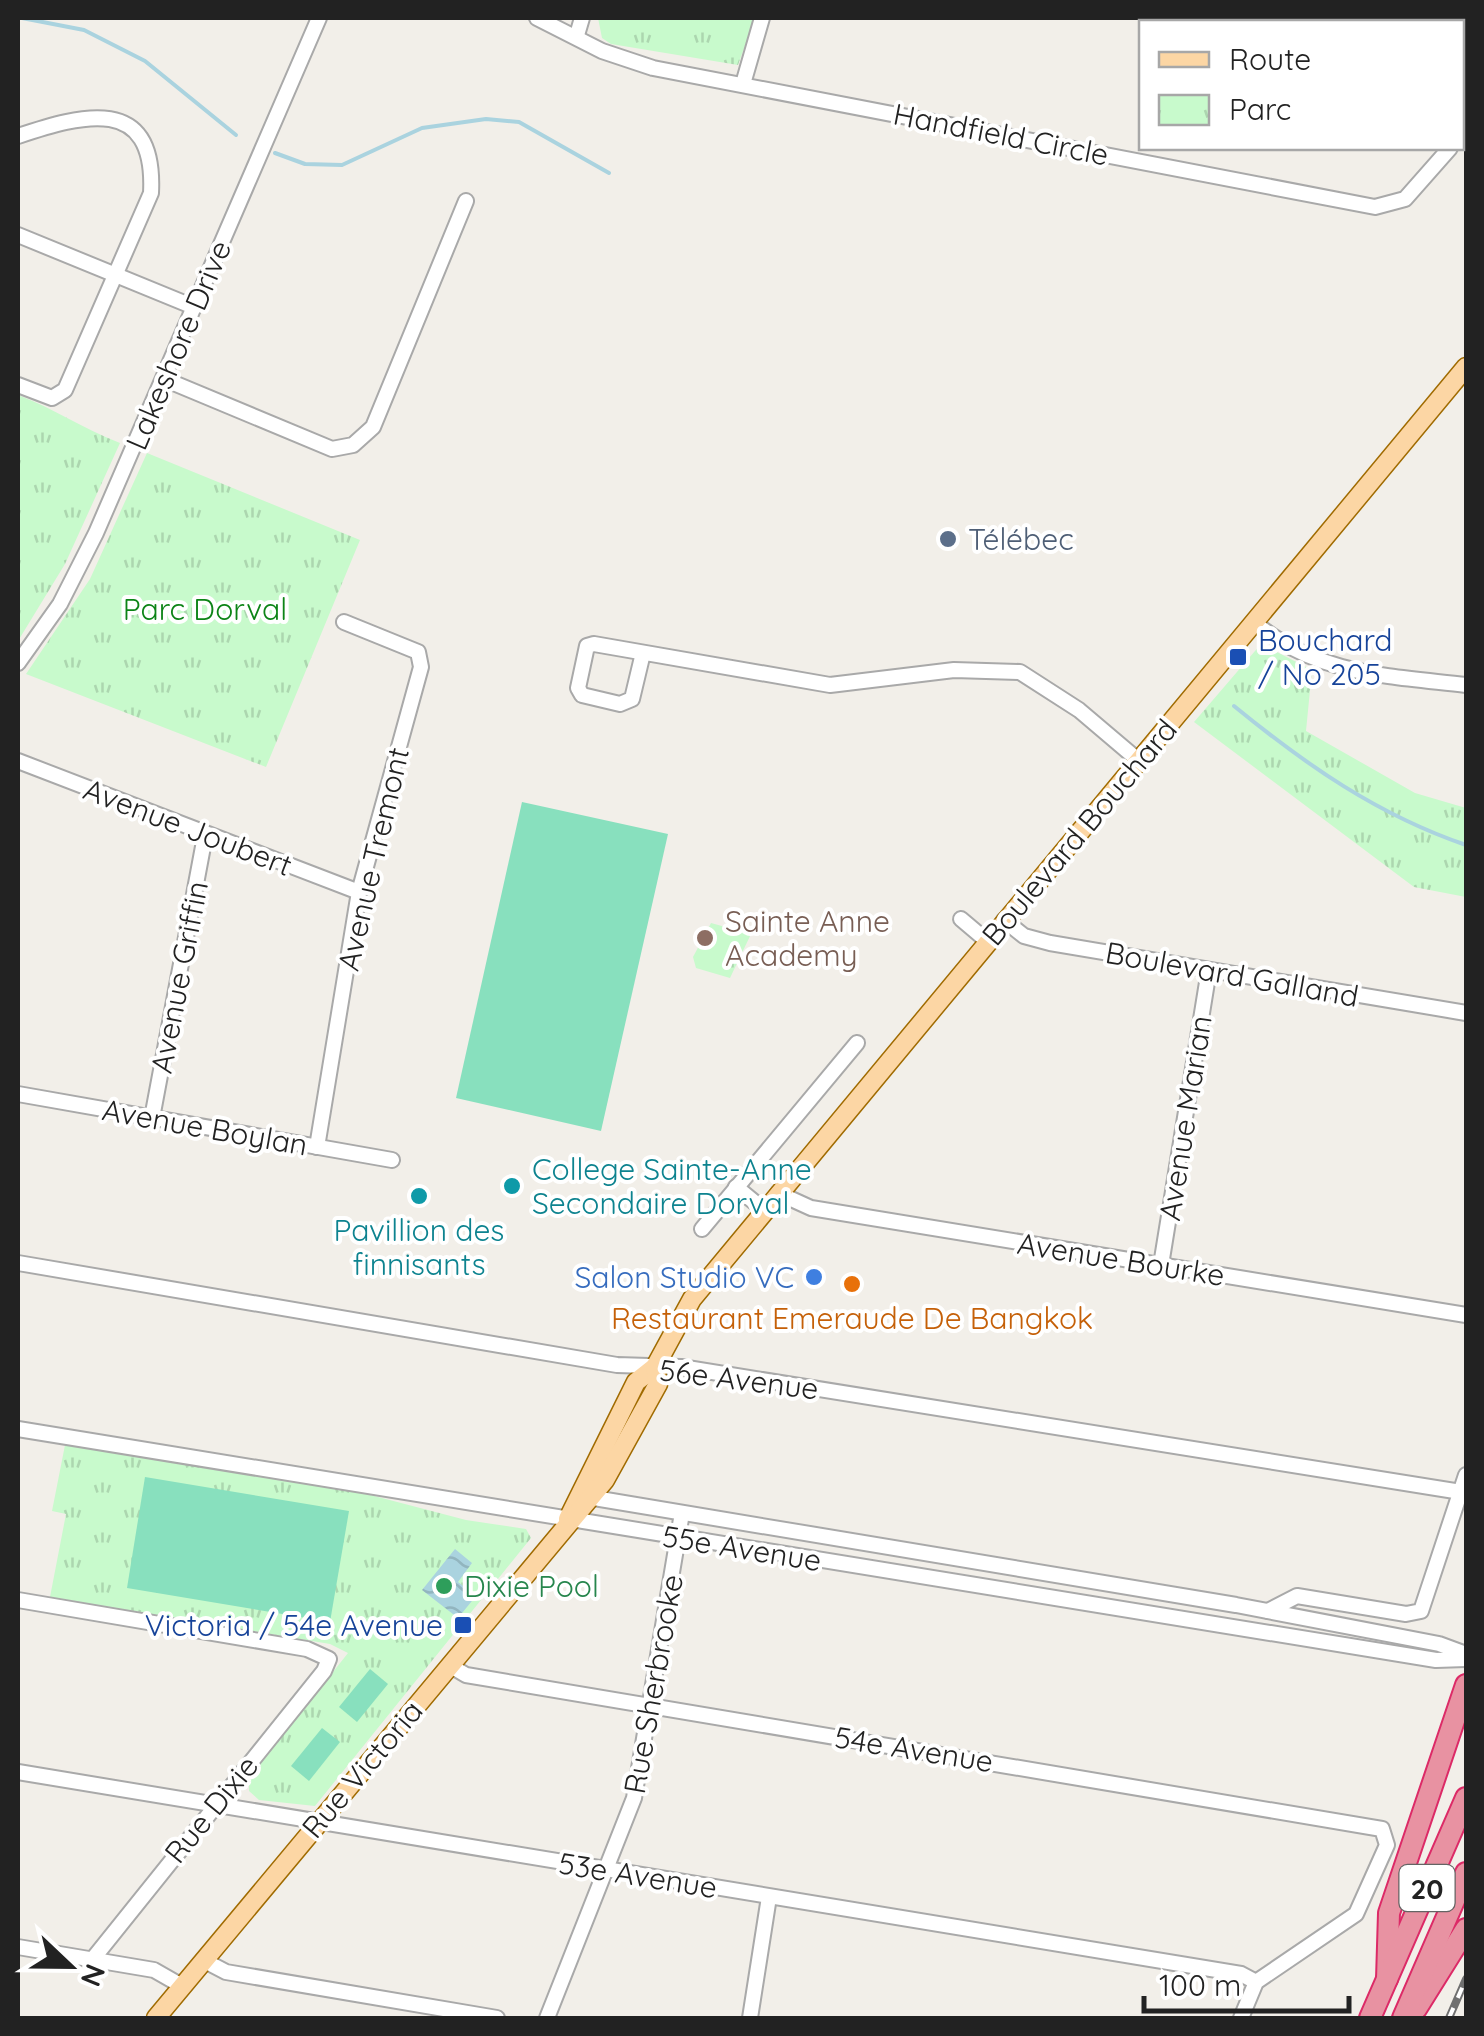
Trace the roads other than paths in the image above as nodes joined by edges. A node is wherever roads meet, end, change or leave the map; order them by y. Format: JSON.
{"nodes":[{"id":1,"x":319,"y":18,"type":"edge"},
{"id":2,"x":536,"y":18,"type":"edge"},
{"id":3,"x":582,"y":18,"type":"edge"},
{"id":4,"x":762,"y":18,"type":"edge"},
{"id":5,"x":577,"y":35,"type":"junction"},
{"id":6,"x":743,"y":84,"type":"junction"},
{"id":7,"x":18,"y":136,"type":"edge"},
{"id":8,"x":1448,"y":150,"type":"edge"},
{"id":9,"x":466,"y":201,"type":"dead end"},
{"id":10,"x":18,"y":235,"type":"edge"},
{"id":11,"x":116,"y":275,"type":"junction"},
{"id":12,"x":194,"y":307,"type":"junction"},
{"id":13,"x":1466,"y":367,"type":"edge"},
{"id":14,"x":164,"y":379,"type":"junction"},
{"id":15,"x":18,"y":385,"type":"edge"},
{"id":16,"x":344,"y":622,"type":"dead end"},
{"id":17,"x":1255,"y":623,"type":"junction"},
{"id":18,"x":643,"y":653,"type":"junction"},
{"id":19,"x":18,"y":663,"type":"edge"},
{"id":20,"x":1466,"y":685,"type":"edge"},
{"id":21,"x":1138,"y":760,"type":"junction"},
{"id":22,"x":18,"y":761,"type":"edge"},
{"id":23,"x":205,"y":836,"type":"junction"},
{"id":24,"x":359,"y":892,"type":"junction"},
{"id":25,"x":961,"y":920,"type":"dead end"},
{"id":26,"x":1004,"y":920,"type":"junction"},
{"id":27,"x":987,"y":941,"type":"junction"},
{"id":28,"x":1209,"y":970,"type":"junction"},
{"id":29,"x":1466,"y":1014,"type":"edge"},
{"id":30,"x":857,"y":1043,"type":"dead end"},
{"id":31,"x":18,"y":1094,"type":"edge"},
{"id":32,"x":152,"y":1118,"type":"junction"},
{"id":33,"x":317,"y":1147,"type":"junction"},
{"id":34,"x":392,"y":1160,"type":"dead end"},
{"id":35,"x":736,"y":1187,"type":"junction"},
{"id":36,"x":778,"y":1192,"type":"junction"},
{"id":37,"x":764,"y":1210,"type":"junction"},
{"id":38,"x":702,"y":1229,"type":"dead end"},
{"id":39,"x":18,"y":1263,"type":"edge"},
{"id":40,"x":1161,"y":1266,"type":"junction"},
{"id":41,"x":692,"y":1298,"type":"joint"},
{"id":42,"x":1466,"y":1315,"type":"edge"},
{"id":43,"x":655,"y":1367,"type":"junction"},
{"id":44,"x":18,"y":1428,"type":"edge"},
{"id":45,"x":1466,"y":1475,"type":"edge"},
{"id":46,"x":1461,"y":1492,"type":"junction"},
{"id":47,"x":584,"y":1496,"type":"junction"},
{"id":48,"x":682,"y":1514,"type":"junction"},
{"id":49,"x":568,"y":1519,"type":"junction"},
{"id":50,"x":679,"y":1538,"type":"junction"},
{"id":51,"x":18,"y":1600,"type":"edge"},
{"id":52,"x":1268,"y":1611,"type":"junction"},
{"id":53,"x":1466,"y":1657,"type":"edge"},
{"id":54,"x":449,"y":1664,"type":"junction"},
{"id":55,"x":1466,"y":1685,"type":"edge"},
{"id":56,"x":650,"y":1706,"type":"junction"},
{"id":57,"x":18,"y":1772,"type":"edge"},
{"id":58,"x":1466,"y":1798,"type":"edge"},
{"id":59,"x":216,"y":1804,"type":"junction"},
{"id":60,"x":317,"y":1822,"type":"junction"},
{"id":61,"x":607,"y":1870,"type":"junction"},
{"id":62,"x":1466,"y":1873,"type":"edge"},
{"id":63,"x":769,"y":1896,"type":"junction"},
{"id":64,"x":1466,"y":1929,"type":"edge"},
{"id":65,"x":18,"y":1947,"type":"edge"},
{"id":66,"x":92,"y":1960,"type":"junction"},
{"id":67,"x":203,"y":1960,"type":"junction"},
{"id":68,"x":1387,"y":1979,"type":"junction"},
{"id":69,"x":1256,"y":1982,"type":"junction"},
{"id":70,"x":182,"y":1986,"type":"junction"},
{"id":71,"x":156,"y":2018,"type":"edge"},
{"id":72,"x":497,"y":2018,"type":"edge"},
{"id":73,"x":547,"y":2018,"type":"edge"},
{"id":74,"x":750,"y":2018,"type":"edge"},
{"id":75,"x":1241,"y":2018,"type":"edge"},
{"id":76,"x":1370,"y":2018,"type":"edge"},
{"id":77,"x":1406,"y":2018,"type":"edge"}],
"edges":[{"from":1,"to":12,"type":"street","name":"Lakeshore Drive"},
{"from":2,"to":5,"type":"street","name":"Handfield Circle"},
{"from":3,"to":5,"type":"street"},
{"from":4,"to":6,"type":"street"},
{"from":5,"to":6,"type":"street","name":"Handfield Circle"},
{"from":6,"to":8,"type":"street","name":"Handfield Circle"},
{"from":7,"to":11,"type":"street"},
{"from":9,"to":14,"type":"street"},
{"from":10,"to":11,"type":"street"},
{"from":11,"to":12,"type":"street"},
{"from":11,"to":15,"type":"street"},
{"from":12,"to":14,"type":"street","name":"Lakeshore Drive"},
{"from":13,"to":17,"type":"main road","name":"Boulevard Bouchard"},
{"from":14,"to":19,"type":"street","name":"Lakeshore Drive"},
{"from":16,"to":24,"type":"street","name":"Avenue Tremont"},
{"from":17,"to":20,"type":"street"},
{"from":17,"to":21,"type":"main road","name":"Boulevard Bouchard"},
{"from":18,"to":18,"type":"street"},
{"from":18,"to":21,"type":"street"},
{"from":21,"to":26,"type":"main road","name":"Boulevard Bouchard"},
{"from":22,"to":23,"type":"street","name":"Avenue Joubert"},
{"from":23,"to":24,"type":"street","name":"Avenue Joubert"},
{"from":23,"to":32,"type":"street","name":"Avenue Griffin"},
{"from":24,"to":33,"type":"street","name":"Avenue Tremont"},
{"from":25,"to":27,"type":"street"},
{"from":26,"to":27,"type":"main road","name":"Boulevard Bouchard"},
{"from":26,"to":28,"type":"street","name":"Boulevard Galland"},
{"from":27,"to":36,"type":"main road","name":"Boulevard Bouchard"},
{"from":28,"to":29,"type":"street","name":"Boulevard Galland"},
{"from":28,"to":40,"type":"street","name":"Avenue Marian"},
{"from":30,"to":35,"type":"street"},
{"from":31,"to":32,"type":"street","name":"Avenue Boylan"},
{"from":32,"to":33,"type":"street","name":"Avenue Boylan"},
{"from":33,"to":34,"type":"street","name":"Avenue Boylan"},
{"from":35,"to":37,"type":"street"},
{"from":35,"to":38,"type":"street"},
{"from":36,"to":37,"type":"main road","name":"Boulevard Bouchard"},
{"from":36,"to":40,"type":"street","name":"Avenue Bourke"},
{"from":37,"to":41,"type":"main road","name":"Boulevard Bouchard"},
{"from":39,"to":43,"type":"street","name":"56e Avenue"},
{"from":40,"to":42,"type":"street","name":"Avenue Bourke"},
{"from":41,"to":43,"type":"main road","name":"Rue Victoria"},
{"from":43,"to":46,"type":"street","name":"56e Avenue"},
{"from":43,"to":47,"type":"main road","name":"Rue Victoria"},
{"from":44,"to":49,"type":"street","name":"55e Avenue"},
{"from":45,"to":46,"type":"street"},
{"from":46,"to":52,"type":"street","name":"55e Avenue"},
{"from":47,"to":48,"type":"street","name":"55e Avenue"},
{"from":47,"to":49,"type":"main road","name":"Rue Victoria"},
{"from":48,"to":50,"type":"street","name":"Rue Sherbrooke"},
{"from":48,"to":52,"type":"street","name":"55e Avenue"},
{"from":49,"to":50,"type":"street","name":"55e Avenue"},
{"from":49,"to":54,"type":"main road","name":"Rue Victoria"},
{"from":50,"to":53,"type":"street","name":"55e Avenue"},
{"from":50,"to":56,"type":"street","name":"Rue Sherbrooke"},
{"from":51,"to":59,"type":"street","name":"Rue Dixie"},
{"from":52,"to":53,"type":"street","name":"55e Avenue"},
{"from":54,"to":56,"type":"street","name":"54e Avenue"},
{"from":54,"to":60,"type":"main road","name":"Rue Victoria"},
{"from":55,"to":68,"type":"highway"},
{"from":56,"to":61,"type":"street","name":"Rue Sherbrooke"},
{"from":56,"to":69,"type":"street","name":"54e Avenue"},
{"from":57,"to":59,"type":"street","name":"53e Avenue"},
{"from":58,"to":68,"type":"highway","number":"20"},
{"from":59,"to":60,"type":"street","name":"53e Avenue"},
{"from":59,"to":66,"type":"street","name":"Rue Dixie"},
{"from":60,"to":61,"type":"street","name":"53e Avenue"},
{"from":60,"to":67,"type":"main road","name":"Rue Victoria"},
{"from":61,"to":63,"type":"street","name":"53e Avenue"},
{"from":61,"to":73,"type":"street","name":"Rue Sherbrooke"},
{"from":62,"to":77,"type":"highway","number":"20"},
{"from":63,"to":69,"type":"street","name":"53e Avenue"},
{"from":63,"to":74,"type":"street"},
{"from":64,"to":77,"type":"highway"},
{"from":65,"to":66,"type":"street"},
{"from":66,"to":70,"type":"street"},
{"from":67,"to":70,"type":"main road","name":"Rue Victoria"},
{"from":67,"to":72,"type":"street"},
{"from":68,"to":76,"type":"highway","number":"20"},
{"from":69,"to":75,"type":"street"},
{"from":70,"to":71,"type":"main road","name":"Rue Victoria"}]}
